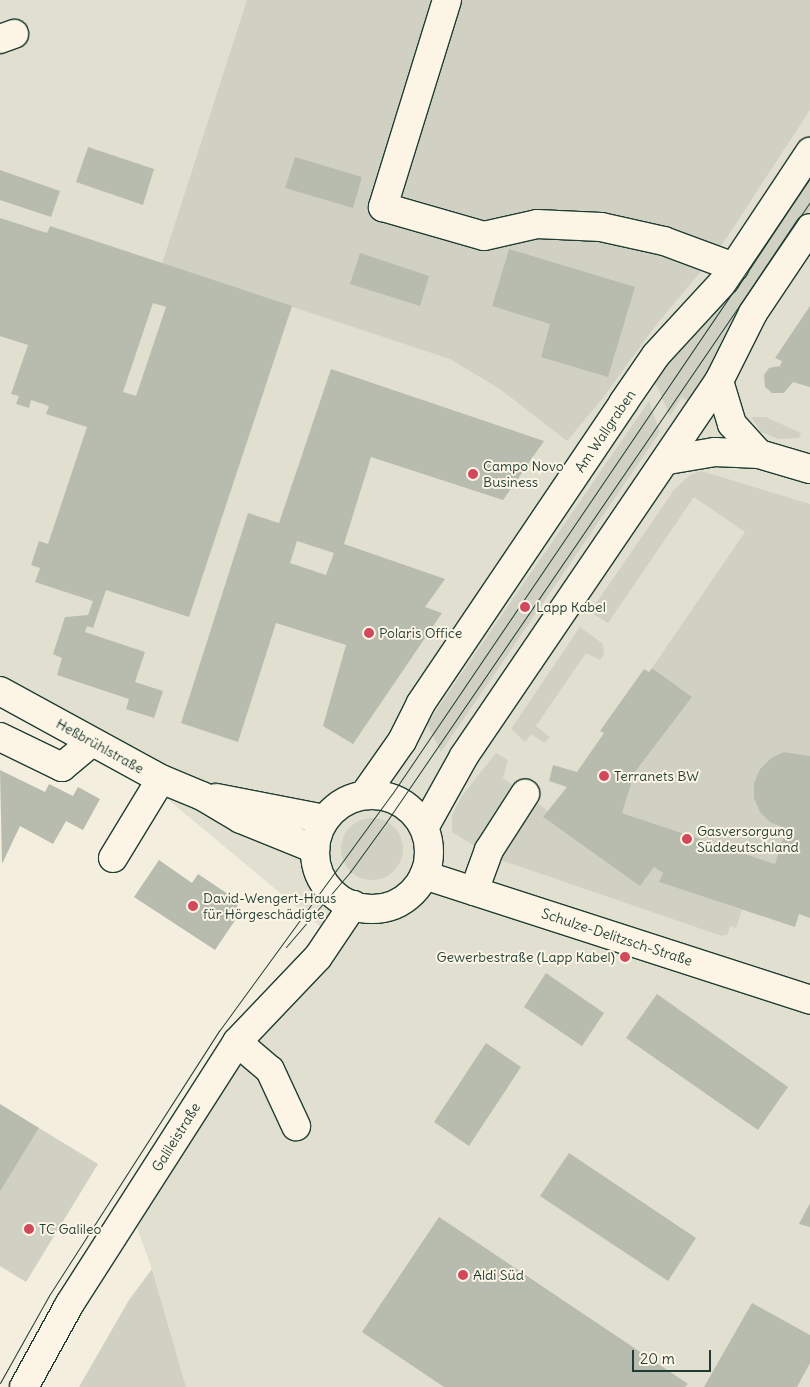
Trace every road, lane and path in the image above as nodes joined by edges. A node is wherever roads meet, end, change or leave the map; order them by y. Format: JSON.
{"nodes":[{"id":1,"x":446,"y":0,"type":"edge"},
{"id":2,"x":810,"y":152,"type":"edge"},
{"id":3,"x":810,"y":228,"type":"edge"},
{"id":4,"x":734,"y":268,"type":"junction"},
{"id":5,"x":719,"y":381,"type":"junction"},
{"id":6,"x":759,"y":454,"type":"junction"},
{"id":7,"x":668,"y":460,"type":"junction"},
{"id":8,"x":810,"y":469,"type":"edge"},
{"id":9,"x":0,"y":692,"type":"edge"},
{"id":10,"x":0,"y":738,"type":"edge"},
{"id":11,"x":92,"y":742,"type":"junction"},
{"id":12,"x":161,"y":779,"type":"junction"},
{"id":13,"x":525,"y":794,"type":"dead end"},
{"id":14,"x":364,"y":795,"type":"junction"},
{"id":15,"x":202,"y":796,"type":"junction"},
{"id":16,"x":325,"y":819,"type":"junction"},
{"id":17,"x":424,"y":828,"type":"junction"},
{"id":18,"x":315,"y":849,"type":"junction"},
{"id":19,"x":113,"y":858,"type":"dead end"},
{"id":20,"x":424,"y":875,"type":"junction"},
{"id":21,"x":474,"y":891,"type":"junction"},
{"id":22,"x":353,"y":905,"type":"junction"},
{"id":23,"x":810,"y":1000,"type":"edge"},
{"id":24,"x":237,"y":1042,"type":"junction"},
{"id":25,"x":296,"y":1126,"type":"dead end"},
{"id":26,"x":24,"y":1387,"type":"edge"}],
"edges":[{"from":1,"to":4,"type":"street"},
{"from":2,"to":4,"type":"street","name":"Am Wallgraben"},
{"from":3,"to":5,"type":"street"},
{"from":4,"to":14,"type":"street","name":"Am Wallgraben"},
{"from":5,"to":6,"type":"street"},
{"from":5,"to":7,"type":"street"},
{"from":6,"to":7,"type":"street"},
{"from":6,"to":8,"type":"street"},
{"from":7,"to":17,"type":"street"},
{"from":9,"to":11,"type":"street","name":"Heßbrühlstraße"},
{"from":10,"to":11,"type":"street"},
{"from":11,"to":12,"type":"street","name":"Heßbrühlstraße"},
{"from":12,"to":15,"type":"street","name":"Heßbrühlstraße"},
{"from":12,"to":19,"type":"street"},
{"from":13,"to":21,"type":"street"},
{"from":14,"to":16,"type":"street"},
{"from":14,"to":17,"type":"street"},
{"from":15,"to":16,"type":"street","name":"Heßbrühlstraße"},
{"from":15,"to":18,"type":"street","name":"Heßbrühlstraße"},
{"from":16,"to":18,"type":"street"},
{"from":17,"to":20,"type":"street"},
{"from":18,"to":22,"type":"street"},
{"from":20,"to":21,"type":"street","name":"Schulze-Delitzsch-Straße"},
{"from":20,"to":22,"type":"street"},
{"from":21,"to":23,"type":"street","name":"Schulze-Delitzsch-Straße"},
{"from":22,"to":24,"type":"street","name":"Galileistraße"},
{"from":24,"to":25,"type":"street"},
{"from":24,"to":26,"type":"street","name":"Galileistraße"}]}
